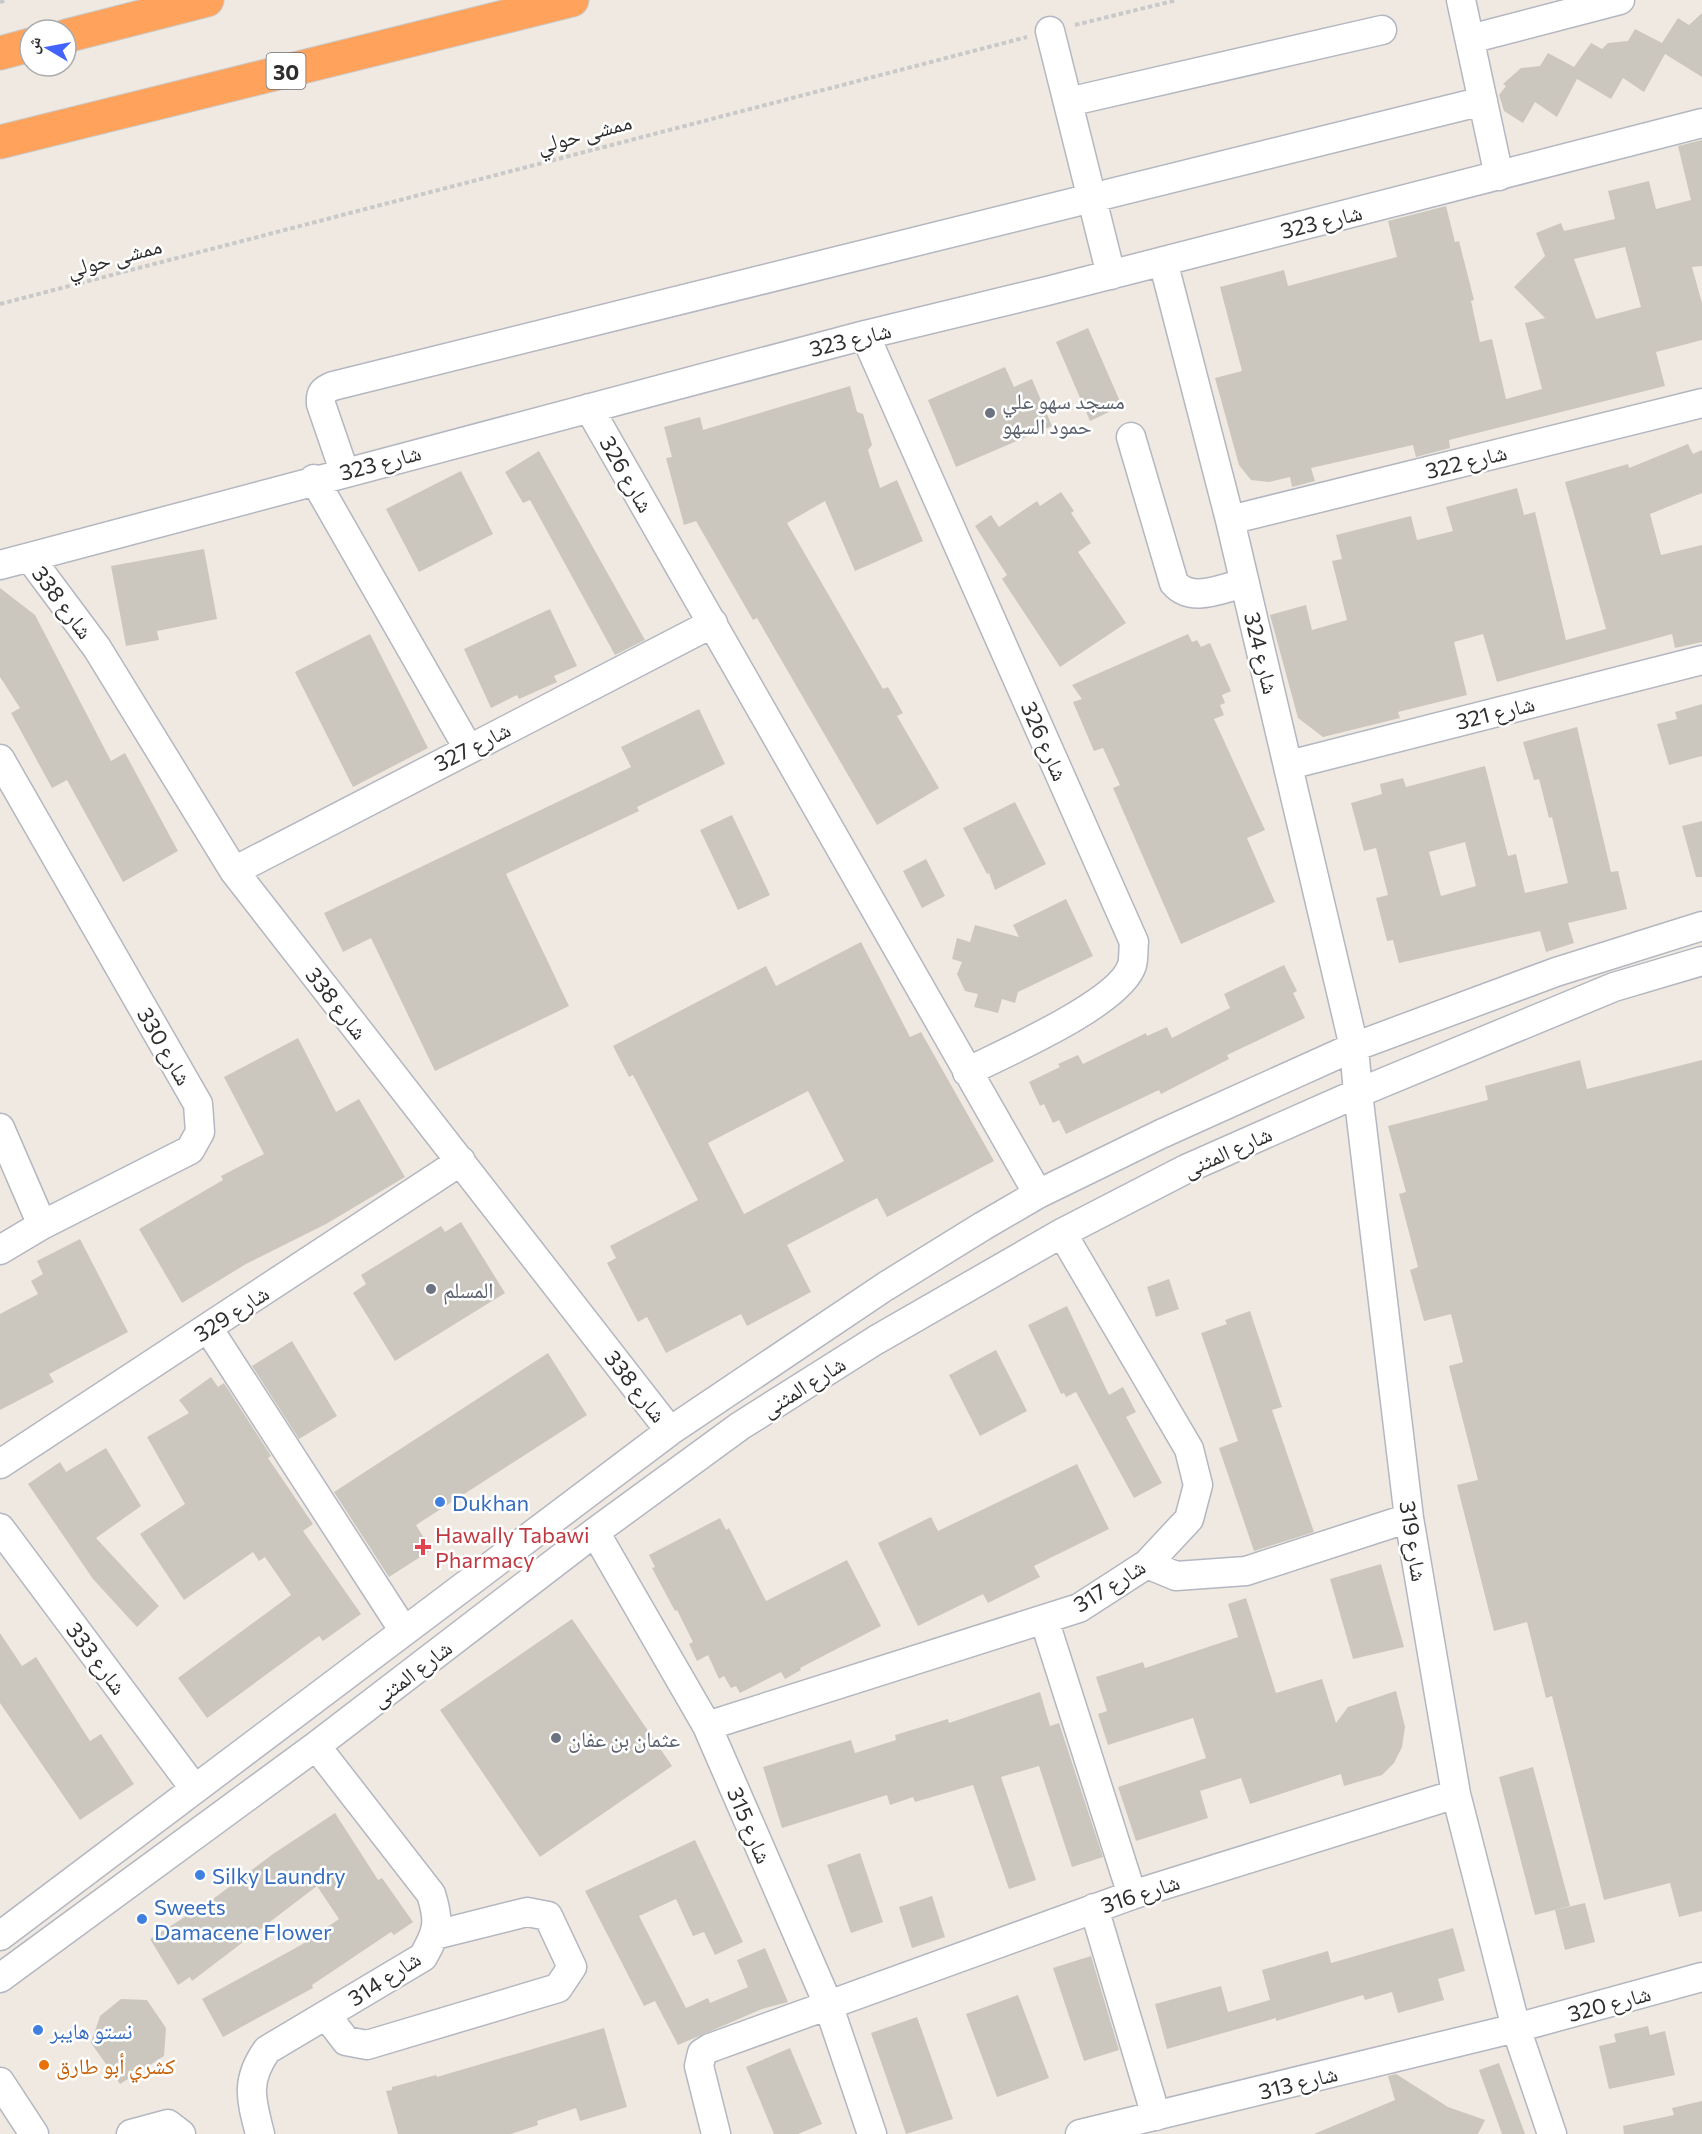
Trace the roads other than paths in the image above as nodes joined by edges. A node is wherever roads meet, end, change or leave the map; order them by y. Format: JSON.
{"nodes":[{"id":1,"x":207,"y":0,"type":"edge"},
{"id":2,"x":572,"y":0,"type":"edge"},
{"id":3,"x":1461,"y":0,"type":"edge"},
{"id":4,"x":1620,"y":0,"type":"edge"},
{"id":5,"x":1382,"y":30,"type":"dead end"},
{"id":6,"x":1050,"y":31,"type":"road end"},
{"id":7,"x":78,"y":33,"type":"edge"},
{"id":8,"x":1470,"y":39,"type":"junction"},
{"id":9,"x":18,"y":48,"type":"edge"},
{"id":10,"x":0,"y":53,"type":"edge"},
{"id":11,"x":1483,"y":101,"type":"junction"},
{"id":12,"x":1068,"y":102,"type":"junction"},
{"id":13,"x":1702,"y":123,"type":"edge"},
{"id":14,"x":0,"y":142,"type":"edge"},
{"id":15,"x":1499,"y":176,"type":"junction"},
{"id":16,"x":1092,"y":198,"type":"junction"},
{"id":17,"x":1163,"y":261,"type":"junction"},
{"id":18,"x":1111,"y":275,"type":"junction"},
{"id":19,"x":865,"y":335,"type":"junction"},
{"id":20,"x":1702,"y":403,"type":"edge"},
{"id":21,"x":589,"y":408,"type":"junction"},
{"id":22,"x":1131,"y":437,"type":"dead end"},
{"id":23,"x":344,"y":471,"type":"junction"},
{"id":24,"x":314,"y":479,"type":"junction"},
{"id":25,"x":1230,"y":520,"type":"junction"},
{"id":26,"x":30,"y":558,"type":"junction"},
{"id":27,"x":0,"y":565,"type":"edge"},
{"id":28,"x":1245,"y":583,"type":"junction"},
{"id":29,"x":712,"y":623,"type":"junction"},
{"id":30,"x":1702,"y":660,"type":"edge"},
{"id":31,"x":468,"y":748,"type":"junction"},
{"id":32,"x":0,"y":759,"type":"edge"},
{"id":33,"x":1289,"y":765,"type":"junction"},
{"id":34,"x":9,"y":793,"type":"edge"},
{"id":35,"x":234,"y":871,"type":"junction"},
{"id":36,"x":1702,"y":926,"type":"edge"},
{"id":37,"x":1702,"y":961,"type":"edge"},
{"id":38,"x":1354,"y":1047,"type":"junction"},
{"id":39,"x":967,"y":1072,"type":"junction"},
{"id":40,"x":1358,"y":1093,"type":"junction"},
{"id":41,"x":0,"y":1128,"type":"edge"},
{"id":42,"x":461,"y":1161,"type":"junction"},
{"id":43,"x":1038,"y":1194,"type":"junction"},
{"id":44,"x":42,"y":1225,"type":"junction"},
{"id":45,"x":1062,"y":1233,"type":"junction"},
{"id":46,"x":0,"y":1250,"type":"edge"},
{"id":47,"x":208,"y":1328,"type":"junction"},
{"id":48,"x":670,"y":1431,"type":"junction"},
{"id":49,"x":0,"y":1464,"type":"edge"},
{"id":50,"x":1409,"y":1518,"type":"junction"},
{"id":51,"x":0,"y":1528,"type":"edge"},
{"id":52,"x":595,"y":1532,"type":"junction"},
{"id":53,"x":1147,"y":1564,"type":"junction"},
{"id":54,"x":1044,"y":1619,"type":"junction"},
{"id":55,"x":404,"y":1631,"type":"junction"},
{"id":56,"x":708,"y":1726,"type":"junction"},
{"id":57,"x":316,"y":1746,"type":"junction"},
{"id":58,"x":194,"y":1788,"type":"junction"},
{"id":59,"x":1456,"y":1794,"type":"junction"},
{"id":60,"x":1132,"y":1895,"type":"junction"},
{"id":61,"x":1094,"y":1908,"type":"junction"},
{"id":62,"x":435,"y":1935,"type":"junction"},
{"id":63,"x":0,"y":1936,"type":"edge"},
{"id":64,"x":1702,"y":1977,"type":"edge"},
{"id":65,"x":0,"y":1978,"type":"edge"},
{"id":66,"x":828,"y":2004,"type":"junction"},
{"id":67,"x":326,"y":2015,"type":"junction"},
{"id":68,"x":1516,"y":2028,"type":"junction"},
{"id":69,"x":0,"y":2082,"type":"edge"},
{"id":70,"x":1156,"y":2116,"type":"junction"},
{"id":71,"x":34,"y":2134,"type":"edge"},
{"id":72,"x":131,"y":2134,"type":"edge"},
{"id":73,"x":182,"y":2134,"type":"edge"},
{"id":74,"x":260,"y":2134,"type":"edge"},
{"id":75,"x":716,"y":2134,"type":"edge"},
{"id":76,"x":872,"y":2134,"type":"edge"},
{"id":77,"x":1080,"y":2134,"type":"edge"},
{"id":78,"x":1552,"y":2134,"type":"edge"}],
"edges":[{"from":1,"to":7,"type":"highway"},
{"from":2,"to":14,"type":"highway","number":"30"},
{"from":3,"to":8,"type":"street"},
{"from":4,"to":8,"type":"street"},
{"from":5,"to":12,"type":"street"},
{"from":6,"to":12,"type":"street"},
{"from":8,"to":11,"type":"street"},
{"from":9,"to":10,"type":"highway"},
{"from":11,"to":15,"type":"street"},
{"from":11,"to":16,"type":"street"},
{"from":12,"to":16,"type":"street"},
{"from":13,"to":15,"type":"street","name":"شارع 323"},
{"from":15,"to":17,"type":"street","name":"شارع 323"},
{"from":16,"to":18,"type":"street"},
{"from":16,"to":23,"type":"street"},
{"from":17,"to":18,"type":"street","name":"شارع 323"},
{"from":17,"to":25,"type":"street","name":"شارع 324"},
{"from":18,"to":19,"type":"street","name":"شارع 323"},
{"from":19,"to":21,"type":"street","name":"شارع 323"},
{"from":19,"to":39,"type":"street","name":"شارع 326"},
{"from":20,"to":25,"type":"street","name":"شارع 322"},
{"from":21,"to":23,"type":"street","name":"شارع 323"},
{"from":21,"to":29,"type":"street","name":"شارع 326"},
{"from":22,"to":28,"type":"street"},
{"from":23,"to":24,"type":"street","name":"شارع 323"},
{"from":24,"to":26,"type":"street","name":"شارع 323"},
{"from":24,"to":31,"type":"street"},
{"from":25,"to":28,"type":"street","name":"شارع 324"},
{"from":26,"to":27,"type":"street","name":"شارع 323"},
{"from":26,"to":35,"type":"street","name":"شارع 338"},
{"from":28,"to":33,"type":"street","name":"شارع 324"},
{"from":29,"to":31,"type":"street","name":"شارع 327"},
{"from":29,"to":39,"type":"street","name":"شارع 326"},
{"from":30,"to":33,"type":"street","name":"شارع 321"},
{"from":31,"to":35,"type":"street","name":"شارع 327"},
{"from":32,"to":34,"type":"street","name":"شارع 330"},
{"from":33,"to":38,"type":"street","name":"شارع 324"},
{"from":34,"to":44,"type":"street","name":"شارع 330"},
{"from":35,"to":42,"type":"street","name":"شارع 338"},
{"from":36,"to":38,"type":"street","name":"شارع المثنى"},
{"from":37,"to":40,"type":"street","name":"شارع المثنى"},
{"from":38,"to":40,"type":"street","name":"شارع 319"},
{"from":38,"to":43,"type":"street","name":"شارع المثنى"},
{"from":39,"to":43,"type":"street","name":"شارع 326"},
{"from":40,"to":45,"type":"street","name":"شارع المثنى"},
{"from":40,"to":50,"type":"street","name":"شارع 319"},
{"from":41,"to":44,"type":"street"},
{"from":42,"to":47,"type":"street","name":"شارع 329"},
{"from":42,"to":48,"type":"street","name":"شارع 338"},
{"from":43,"to":48,"type":"street","name":"شارع المثنى"},
{"from":44,"to":46,"type":"street","name":"شارع 330"},
{"from":45,"to":52,"type":"street","name":"شارع المثنى"},
{"from":45,"to":53,"type":"street","name":"شارع 317"},
{"from":47,"to":49,"type":"street","name":"شارع 329"},
{"from":47,"to":55,"type":"street"},
{"from":48,"to":55,"type":"street","name":"شارع المثنى"},
{"from":50,"to":53,"type":"street"},
{"from":50,"to":59,"type":"street","name":"شارع 319"},
{"from":51,"to":58,"type":"street","name":"شارع 333"},
{"from":52,"to":56,"type":"street","name":"شارع 315"},
{"from":52,"to":57,"type":"street","name":"شارع المثنى"},
{"from":53,"to":54,"type":"street","name":"شارع 317"},
{"from":54,"to":56,"type":"street","name":"شارع 317"},
{"from":54,"to":60,"type":"street"},
{"from":55,"to":58,"type":"street","name":"شارع المثنى"},
{"from":56,"to":66,"type":"street","name":"شارع 315"},
{"from":57,"to":62,"type":"street","name":"شارع 314"},
{"from":57,"to":65,"type":"street","name":"شارع المثنى"},
{"from":58,"to":63,"type":"street","name":"شارع المثنى"},
{"from":59,"to":60,"type":"street","name":"شارع 316"},
{"from":59,"to":68,"type":"street","name":"شارع 319"},
{"from":60,"to":61,"type":"street","name":"شارع 316"},
{"from":61,"to":66,"type":"street","name":"شارع 316"},
{"from":61,"to":70,"type":"street"},
{"from":62,"to":67,"type":"street","name":"شارع 314"},
{"from":62,"to":67,"type":"street"},
{"from":64,"to":68,"type":"street","name":"شارع 320"},
{"from":66,"to":75,"type":"street","name":"شارع 316"},
{"from":66,"to":76,"type":"street","name":"شارع 315"},
{"from":67,"to":74,"type":"street","name":"شارع 314"},
{"from":68,"to":70,"type":"street","name":"شارع 313"},
{"from":68,"to":78,"type":"street","name":"شارع 319"},
{"from":69,"to":71,"type":"street"},
{"from":70,"to":77,"type":"street","name":"شارع 313"},
{"from":72,"to":73,"type":"street"}]}
